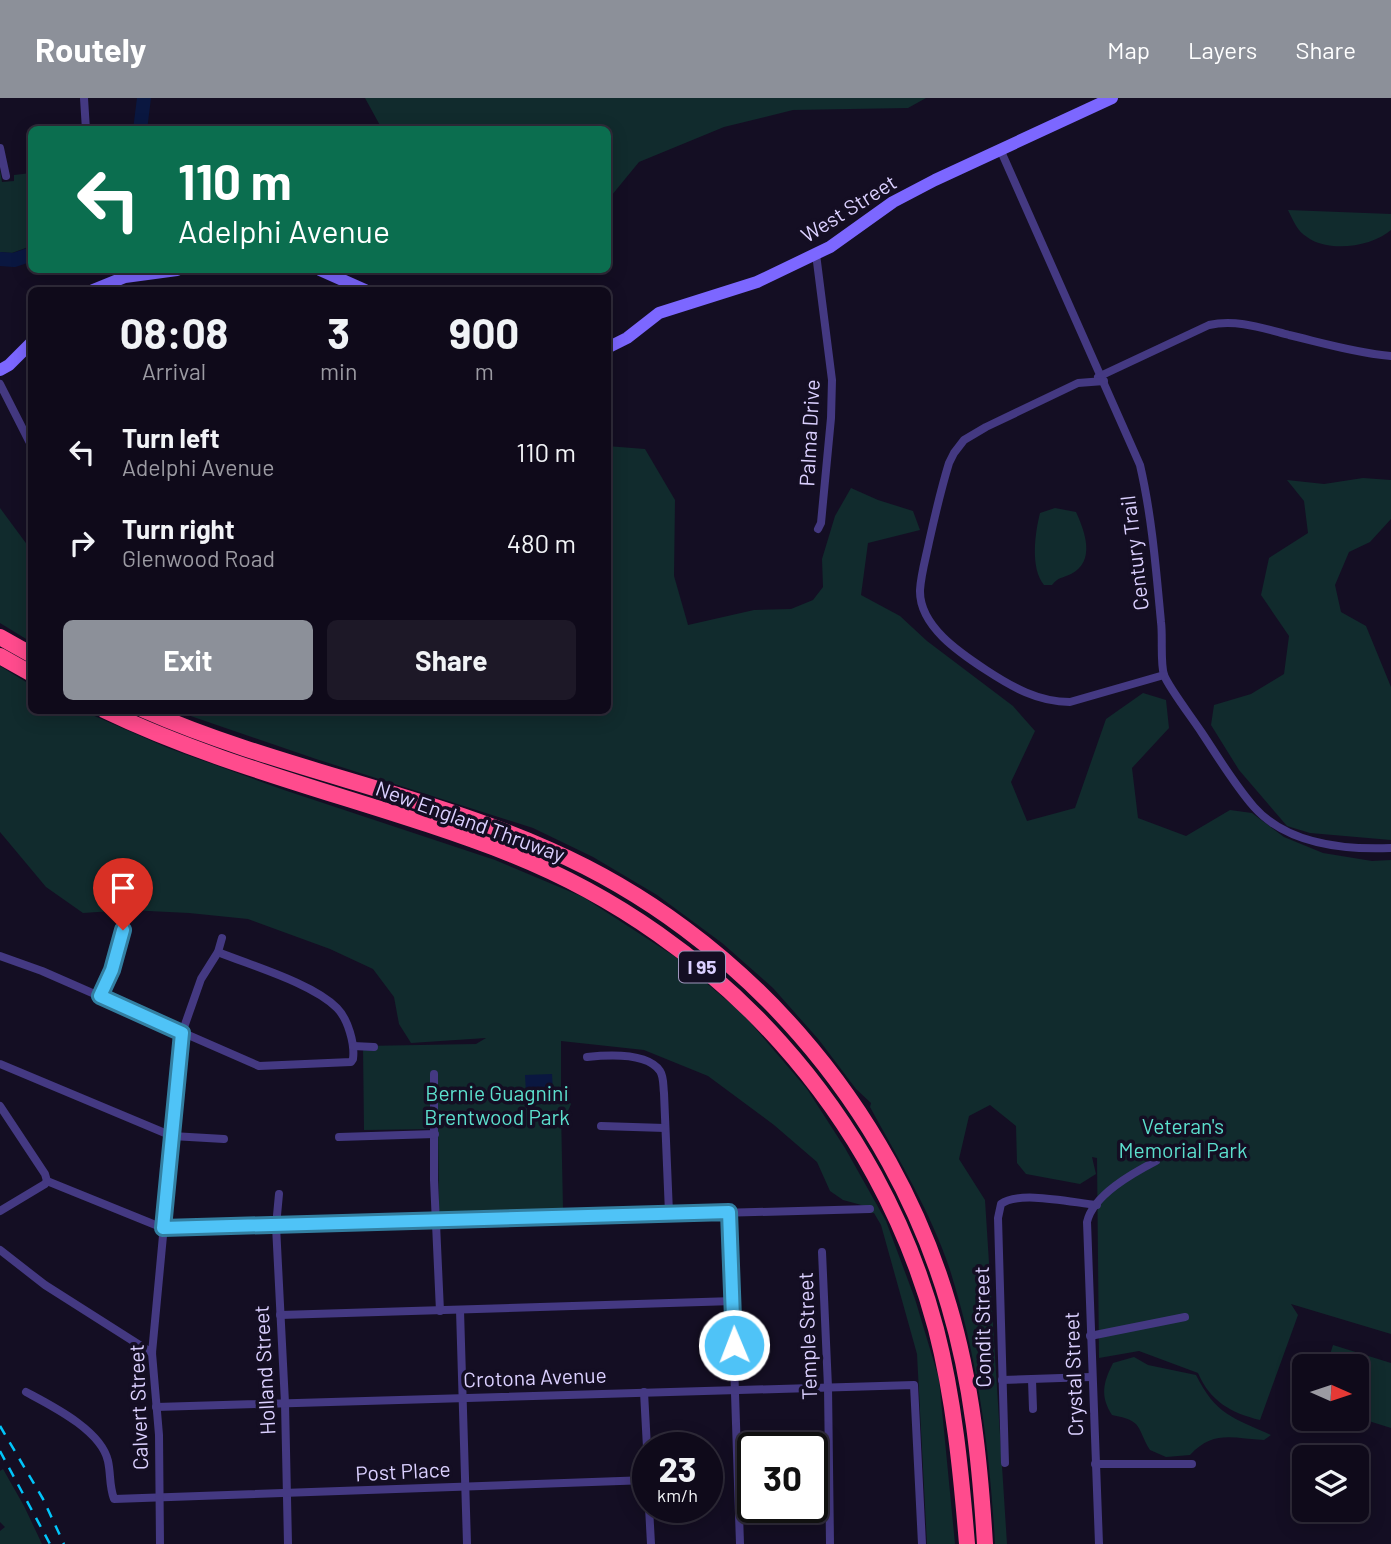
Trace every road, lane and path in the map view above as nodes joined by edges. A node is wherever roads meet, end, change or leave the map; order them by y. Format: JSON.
{"nodes":[{"id":1,"x":84,"y":98,"type":"edge"},
{"id":2,"x":1112,"y":98,"type":"edge"},
{"id":3,"x":86,"y":126,"type":"edge"},
{"id":4,"x":0,"y":148,"type":"edge"},
{"id":5,"x":1000,"y":149,"type":"junction"},
{"id":6,"x":6,"y":176,"type":"dead end"},
{"id":7,"x":816,"y":254,"type":"junction"},
{"id":8,"x":155,"y":273,"type":"edge"},
{"id":9,"x":327,"y":273,"type":"edge"},
{"id":10,"x":100,"y":287,"type":"edge"},
{"id":11,"x":358,"y":287,"type":"edge"},
{"id":12,"x":28,"y":346,"type":"edge"},
{"id":13,"x":611,"y":346,"type":"edge"},
{"id":14,"x":1391,"y":356,"type":"edge"},
{"id":15,"x":0,"y":370,"type":"edge"},
{"id":16,"x":1102,"y":378,"type":"junction"},
{"id":17,"x":0,"y":384,"type":"edge"},
{"id":18,"x":28,"y":439,"type":"edge"},
{"id":19,"x":818,"y":529,"type":"dead end"},
{"id":20,"x":0,"y":637,"type":"edge"},
{"id":21,"x":28,"y":653,"type":"edge"},
{"id":22,"x":0,"y":656,"type":"edge"},
{"id":23,"x":28,"y":672,"type":"edge"},
{"id":24,"x":1164,"y":675,"type":"junction"},
{"id":25,"x":114,"y":714,"type":"edge"},
{"id":26,"x":154,"y":714,"type":"edge"},
{"id":27,"x":1391,"y":848,"type":"edge"},
{"id":28,"x":123,"y":930,"type":"dead end"},
{"id":29,"x":222,"y":938,"type":"dead end"},
{"id":30,"x":218,"y":952,"type":"junction"},
{"id":31,"x":0,"y":956,"type":"edge"},
{"id":32,"x":100,"y":996,"type":"junction"},
{"id":33,"x":182,"y":1033,"type":"junction"},
{"id":34,"x":352,"y":1046,"type":"junction"},
{"id":35,"x":374,"y":1047,"type":"dead end"},
{"id":36,"x":587,"y":1056,"type":"dead end"},
{"id":37,"x":0,"y":1064,"type":"edge"},
{"id":38,"x":434,"y":1074,"type":"dead end"},
{"id":39,"x":0,"y":1106,"type":"edge"},
{"id":40,"x":601,"y":1126,"type":"dead end"},
{"id":41,"x":665,"y":1128,"type":"junction"},
{"id":42,"x":435,"y":1133,"type":"junction"},
{"id":43,"x":172,"y":1136,"type":"junction"},
{"id":44,"x":339,"y":1137,"type":"dead end"},
{"id":45,"x":224,"y":1139,"type":"dead end"},
{"id":46,"x":1156,"y":1161,"type":"dead end"},
{"id":47,"x":47,"y":1181,"type":"junction"},
{"id":48,"x":279,"y":1194,"type":"dead end"},
{"id":49,"x":1097,"y":1205,"type":"junction"},
{"id":50,"x":870,"y":1209,"type":"dead end"},
{"id":51,"x":0,"y":1211,"type":"edge"},
{"id":52,"x":729,"y":1212,"type":"junction"},
{"id":53,"x":668,"y":1213,"type":"junction"},
{"id":54,"x":436,"y":1220,"type":"junction"},
{"id":55,"x":276,"y":1226,"type":"junction"},
{"id":56,"x":163,"y":1228,"type":"junction"},
{"id":57,"x":0,"y":1250,"type":"edge"},
{"id":58,"x":822,"y":1252,"type":"dead end"},
{"id":59,"x":734,"y":1301,"type":"junction"},
{"id":60,"x":460,"y":1310,"type":"junction"},
{"id":61,"x":440,"y":1311,"type":"junction"},
{"id":62,"x":280,"y":1315,"type":"junction"},
{"id":63,"x":1185,"y":1317,"type":"dead end"},
{"id":64,"x":1090,"y":1336,"type":"junction"},
{"id":65,"x":152,"y":1353,"type":"junction"},
{"id":66,"x":1091,"y":1377,"type":"junction"},
{"id":67,"x":1002,"y":1380,"type":"junction"},
{"id":68,"x":1032,"y":1380,"type":"junction"},
{"id":69,"x":828,"y":1387,"type":"junction"},
{"id":70,"x":735,"y":1390,"type":"junction"},
{"id":71,"x":26,"y":1392,"type":"dead end"},
{"id":72,"x":644,"y":1392,"type":"junction"},
{"id":73,"x":461,"y":1398,"type":"junction"},
{"id":74,"x":285,"y":1403,"type":"junction"},
{"id":75,"x":156,"y":1407,"type":"junction"},
{"id":76,"x":1033,"y":1409,"type":"dead end"},
{"id":77,"x":646,"y":1432,"type":"edge"},
{"id":78,"x":1005,"y":1463,"type":"dead end"},
{"id":79,"x":1095,"y":1464,"type":"junction"},
{"id":80,"x":1192,"y":1464,"type":"dead end"},
{"id":81,"x":632,"y":1481,"type":"edge"},
{"id":82,"x":465,"y":1486,"type":"junction"},
{"id":83,"x":287,"y":1494,"type":"junction"},
{"id":84,"x":160,"y":1496,"type":"junction"},
{"id":85,"x":649,"y":1523,"type":"edge"},
{"id":86,"x":160,"y":1544,"type":"edge"},
{"id":87,"x":288,"y":1544,"type":"edge"},
{"id":88,"x":467,"y":1544,"type":"edge"},
{"id":89,"x":650,"y":1544,"type":"edge"},
{"id":90,"x":740,"y":1544,"type":"edge"},
{"id":91,"x":830,"y":1544,"type":"edge"},
{"id":92,"x":922,"y":1544,"type":"edge"},
{"id":93,"x":967,"y":1544,"type":"edge"},
{"id":94,"x":985,"y":1544,"type":"edge"},
{"id":95,"x":1099,"y":1544,"type":"edge"}],
"edges":[{"from":1,"to":3,"type":"street"},
{"from":2,"to":5,"type":"street","name":"West Street"},
{"from":4,"to":6,"type":"street"},
{"from":5,"to":7,"type":"street","name":"West Street"},
{"from":5,"to":16,"type":"street","name":"Century Trail"},
{"from":7,"to":13,"type":"street","name":"West Street"},
{"from":7,"to":19,"type":"street","name":"Palma Drive"},
{"from":8,"to":10,"type":"street"},
{"from":9,"to":11,"type":"street"},
{"from":12,"to":15,"type":"street"},
{"from":14,"to":16,"type":"street"},
{"from":16,"to":24,"type":"street","name":"Century Trail"},
{"from":16,"to":24,"type":"street"},
{"from":17,"to":18,"type":"street"},
{"from":20,"to":21,"type":"highway"},
{"from":22,"to":23,"type":"highway"},
{"from":24,"to":27,"type":"street"},
{"from":25,"to":93,"type":"highway","name":"New England Thruway","number":"I 95"},
{"from":26,"to":94,"type":"highway","name":"New England Thruway","number":"I 95"},
{"from":28,"to":32,"type":"street"},
{"from":29,"to":30,"type":"street","name":"Calvert Street"},
{"from":30,"to":33,"type":"street","name":"Calvert Street"},
{"from":30,"to":34,"type":"street"},
{"from":31,"to":32,"type":"street"},
{"from":32,"to":33,"type":"street"},
{"from":33,"to":34,"type":"street"},
{"from":33,"to":43,"type":"street","name":"Calvert Street"},
{"from":34,"to":35,"type":"street"},
{"from":36,"to":41,"type":"street"},
{"from":37,"to":43,"type":"street"},
{"from":38,"to":42,"type":"street"},
{"from":39,"to":47,"type":"street"},
{"from":40,"to":41,"type":"street"},
{"from":41,"to":53,"type":"street"},
{"from":42,"to":44,"type":"street"},
{"from":42,"to":54,"type":"street"},
{"from":43,"to":45,"type":"street"},
{"from":43,"to":56,"type":"street","name":"Calvert Street"},
{"from":46,"to":49,"type":"street"},
{"from":47,"to":51,"type":"street"},
{"from":47,"to":56,"type":"street"},
{"from":48,"to":55,"type":"street","name":"Holland Street"},
{"from":49,"to":64,"type":"street","name":"Crystal Street"},
{"from":49,"to":67,"type":"street","name":"Condit Street"},
{"from":50,"to":52,"type":"street"},
{"from":52,"to":53,"type":"street"},
{"from":52,"to":59,"type":"street"},
{"from":53,"to":54,"type":"street"},
{"from":54,"to":55,"type":"street"},
{"from":54,"to":61,"type":"street"},
{"from":55,"to":56,"type":"street"},
{"from":55,"to":62,"type":"street","name":"Holland Street"},
{"from":56,"to":65,"type":"street","name":"Calvert Street"},
{"from":57,"to":65,"type":"street"},
{"from":58,"to":69,"type":"street","name":"Temple Street"},
{"from":59,"to":60,"type":"street"},
{"from":59,"to":70,"type":"street"},
{"from":60,"to":61,"type":"street"},
{"from":60,"to":73,"type":"street"},
{"from":61,"to":62,"type":"street"},
{"from":62,"to":74,"type":"street","name":"Holland Street"},
{"from":63,"to":64,"type":"street"},
{"from":64,"to":66,"type":"street","name":"Crystal Street"},
{"from":65,"to":75,"type":"street","name":"Calvert Street"},
{"from":66,"to":68,"type":"street"},
{"from":66,"to":79,"type":"street","name":"Crystal Street"},
{"from":67,"to":68,"type":"street"},
{"from":67,"to":78,"type":"street","name":"Condit Street"},
{"from":68,"to":76,"type":"street"},
{"from":69,"to":70,"type":"street","name":"Crotona Avenue"},
{"from":69,"to":91,"type":"street","name":"Temple Street"},
{"from":69,"to":92,"type":"street","name":"Crotona Avenue"},
{"from":70,"to":72,"type":"street","name":"Crotona Avenue"},
{"from":70,"to":90,"type":"street"},
{"from":71,"to":84,"type":"street","name":"Post Place"},
{"from":72,"to":73,"type":"street","name":"Crotona Avenue"},
{"from":72,"to":77,"type":"street"},
{"from":73,"to":74,"type":"street","name":"Crotona Avenue"},
{"from":73,"to":82,"type":"street"},
{"from":74,"to":75,"type":"street","name":"Crotona Avenue"},
{"from":74,"to":83,"type":"street","name":"Holland Street"},
{"from":75,"to":84,"type":"street","name":"Calvert Street"},
{"from":79,"to":80,"type":"street"},
{"from":79,"to":95,"type":"street","name":"Crystal Street"},
{"from":81,"to":82,"type":"street","name":"Post Place"},
{"from":82,"to":83,"type":"street","name":"Post Place"},
{"from":82,"to":88,"type":"street"},
{"from":83,"to":84,"type":"street","name":"Post Place"},
{"from":83,"to":87,"type":"street","name":"Holland Street"},
{"from":84,"to":86,"type":"street","name":"Calvert Street"},
{"from":85,"to":89,"type":"street"}]}
